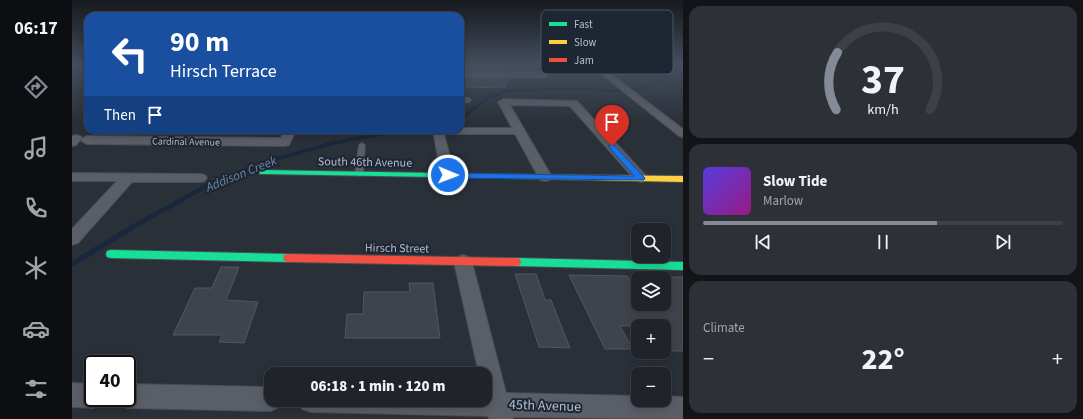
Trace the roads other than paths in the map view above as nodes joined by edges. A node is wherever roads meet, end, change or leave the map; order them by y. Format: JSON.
{"nodes":[{"id":1,"x":619,"y":85,"type":"edge"},
{"id":2,"x":464,"y":131,"type":"edge"},
{"id":3,"x":520,"y":131,"type":"junction"},
{"id":4,"x":682,"y":133,"type":"edge"},
{"id":5,"x":87,"y":134,"type":"edge"},
{"id":6,"x":288,"y":134,"type":"edge"},
{"id":7,"x":439,"y":134,"type":"edge"},
{"id":8,"x":77,"y":140,"type":"edge"},
{"id":9,"x":362,"y":145,"type":"dead end"},
{"id":10,"x":263,"y":172,"type":"dead end"},
{"id":11,"x":359,"y":174,"type":"junction"},
{"id":12,"x":448,"y":175,"type":"junction"},
{"id":13,"x":72,"y":177,"type":"edge"},
{"id":14,"x":128,"y":177,"type":"junction"},
{"id":15,"x":545,"y":177,"type":"junction"},
{"id":16,"x":200,"y":178,"type":"dead end"},
{"id":17,"x":641,"y":178,"type":"junction"},
{"id":18,"x":683,"y":179,"type":"edge"},
{"id":19,"x":72,"y":239,"type":"edge"},
{"id":20,"x":110,"y":254,"type":"dead end"},
{"id":21,"x":463,"y":262,"type":"junction"},
{"id":22,"x":683,"y":266,"type":"edge"},
{"id":23,"x":72,"y":395,"type":"edge"},
{"id":24,"x":84,"y":396,"type":"edge"},
{"id":25,"x":136,"y":396,"type":"edge"},
{"id":26,"x":264,"y":399,"type":"edge"},
{"id":27,"x":431,"y":407,"type":"edge"},
{"id":28,"x":683,"y":409,"type":"edge"},
{"id":29,"x":499,"y":411,"type":"edge"}],
"edges":[{"from":1,"to":4,"type":"street"},
{"from":2,"to":3,"type":"street"},
{"from":3,"to":15,"type":"street"},
{"from":3,"to":17,"type":"street"},
{"from":5,"to":8,"type":"street"},
{"from":6,"to":8,"type":"street","name":"Cardinal Avenue"},
{"from":7,"to":12,"type":"street"},
{"from":9,"to":11,"type":"lane"},
{"from":10,"to":11,"type":"street","name":"South 46th Avenue"},
{"from":11,"to":12,"type":"street","name":"South 46th Avenue"},
{"from":12,"to":15,"type":"street","name":"South 46th Avenue"},
{"from":13,"to":14,"type":"street"},
{"from":14,"to":16,"type":"street"},
{"from":14,"to":19,"type":"street"},
{"from":15,"to":17,"type":"street","name":"South 46th Avenue"},
{"from":17,"to":18,"type":"street","name":"South 46th Avenue"},
{"from":20,"to":21,"type":"street","name":"Hirsch Street"},
{"from":21,"to":22,"type":"street","name":"Hirsch Street"},
{"from":21,"to":29,"type":"street"},
{"from":23,"to":24,"type":"street"},
{"from":25,"to":26,"type":"street"},
{"from":27,"to":29,"type":"street","name":"45th Avenue"},
{"from":28,"to":29,"type":"street","name":"45th Avenue"}]}
